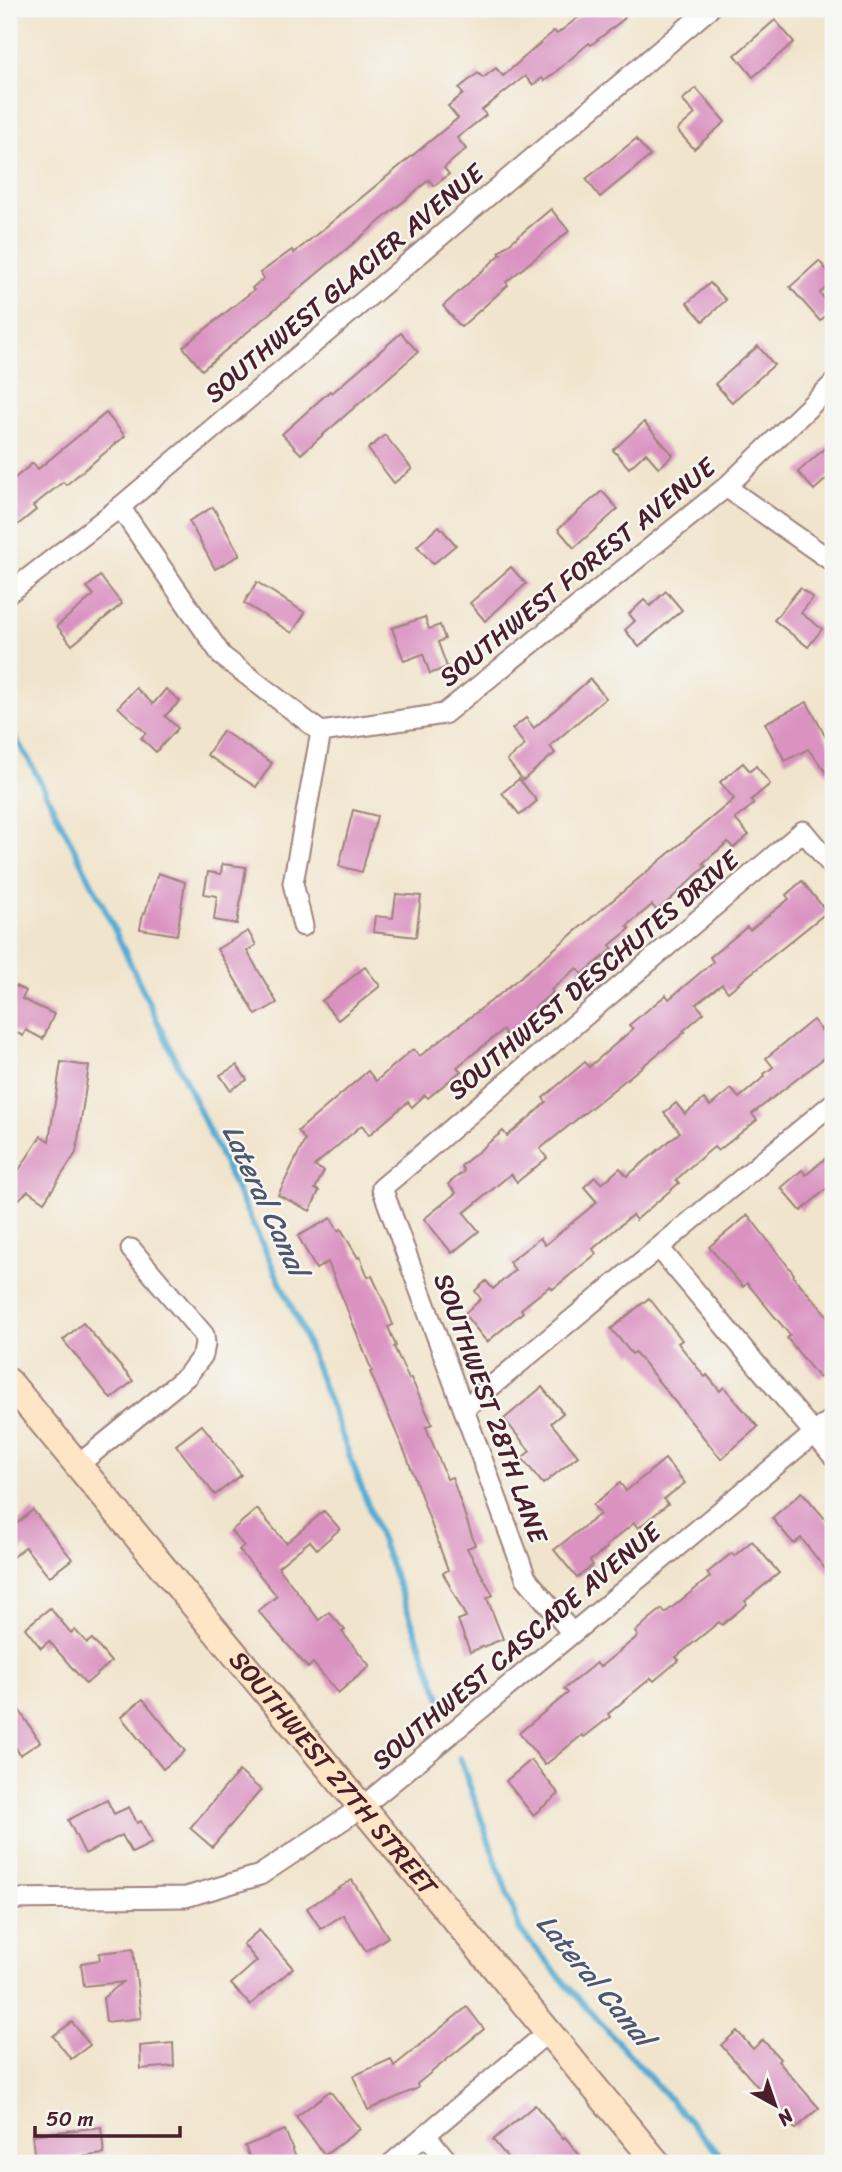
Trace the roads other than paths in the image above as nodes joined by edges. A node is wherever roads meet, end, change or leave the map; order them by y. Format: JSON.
{"nodes":[{"id":1,"x":709,"y":9,"type":"edge"},
{"id":2,"x":833,"y":384,"type":"edge"},
{"id":3,"x":726,"y":487,"type":"junction"},
{"id":4,"x":120,"y":507,"type":"junction"},
{"id":5,"x":833,"y":562,"type":"edge"},
{"id":6,"x":9,"y":593,"type":"edge"},
{"id":7,"x":321,"y":732,"type":"junction"},
{"id":8,"x":833,"y":867,"type":"edge"},
{"id":9,"x":303,"y":926,"type":"dead end"},
{"id":10,"x":833,"y":1103,"type":"edge"},
{"id":11,"x":382,"y":1188,"type":"joint"},
{"id":12,"x":131,"y":1249,"type":"dead end"},
{"id":13,"x":660,"y":1249,"type":"junction"},
{"id":14,"x":9,"y":1382,"type":"edge"},
{"id":15,"x":464,"y":1409,"type":"junction"},
{"id":16,"x":833,"y":1418,"type":"edge"},
{"id":17,"x":815,"y":1434,"type":"junction"},
{"id":18,"x":833,"y":1456,"type":"edge"},
{"id":19,"x":78,"y":1465,"type":"junction"},
{"id":20,"x":572,"y":1633,"type":"junction"},
{"id":21,"x":362,"y":1807,"type":"junction"},
{"id":22,"x":9,"y":1899,"type":"edge"},
{"id":23,"x":548,"y":2032,"type":"junction"},
{"id":24,"x":426,"y":2135,"type":"junction"},
{"id":25,"x":392,"y":2163,"type":"edge"},
{"id":26,"x":449,"y":2163,"type":"edge"},
{"id":27,"x":657,"y":2163,"type":"edge"}],
"edges":[{"from":1,"to":4,"type":"street","name":"SOUTHWEST GLACIER AVENUE"},
{"from":2,"to":3,"type":"street","name":"SOUTHWEST FOREST AVENUE"},
{"from":3,"to":5,"type":"street"},
{"from":3,"to":7,"type":"street","name":"SOUTHWEST FOREST AVENUE"},
{"from":4,"to":6,"type":"street","name":"SOUTHWEST GLACIER AVENUE"},
{"from":4,"to":7,"type":"street"},
{"from":7,"to":9,"type":"street"},
{"from":8,"to":11,"type":"street","name":"SOUTHWEST DESCHUTES DRIVE"},
{"from":10,"to":13,"type":"street"},
{"from":11,"to":15,"type":"street","name":"SOUTHWEST 28TH LANE"},
{"from":12,"to":19,"type":"street"},
{"from":13,"to":15,"type":"street"},
{"from":13,"to":17,"type":"street"},
{"from":14,"to":19,"type":"street","name":"SOUTHWEST 27TH STREET"},
{"from":15,"to":20,"type":"street","name":"SOUTHWEST 28TH LANE"},
{"from":16,"to":17,"type":"street","name":"SOUTHWEST CASCADE AVENUE"},
{"from":17,"to":18,"type":"street"},
{"from":17,"to":20,"type":"street","name":"SOUTHWEST CASCADE AVENUE"},
{"from":19,"to":21,"type":"street","name":"SOUTHWEST 27TH STREET"},
{"from":20,"to":21,"type":"street","name":"SOUTHWEST CASCADE AVENUE"},
{"from":21,"to":22,"type":"street","name":"SOUTHWEST CASCADE AVENUE"},
{"from":21,"to":23,"type":"street","name":"SOUTHWEST 27TH STREET"},
{"from":23,"to":24,"type":"street"},
{"from":23,"to":27,"type":"street","name":"SOUTHWEST 27TH STREET"},
{"from":24,"to":25,"type":"street"},
{"from":24,"to":26,"type":"street"}]}
